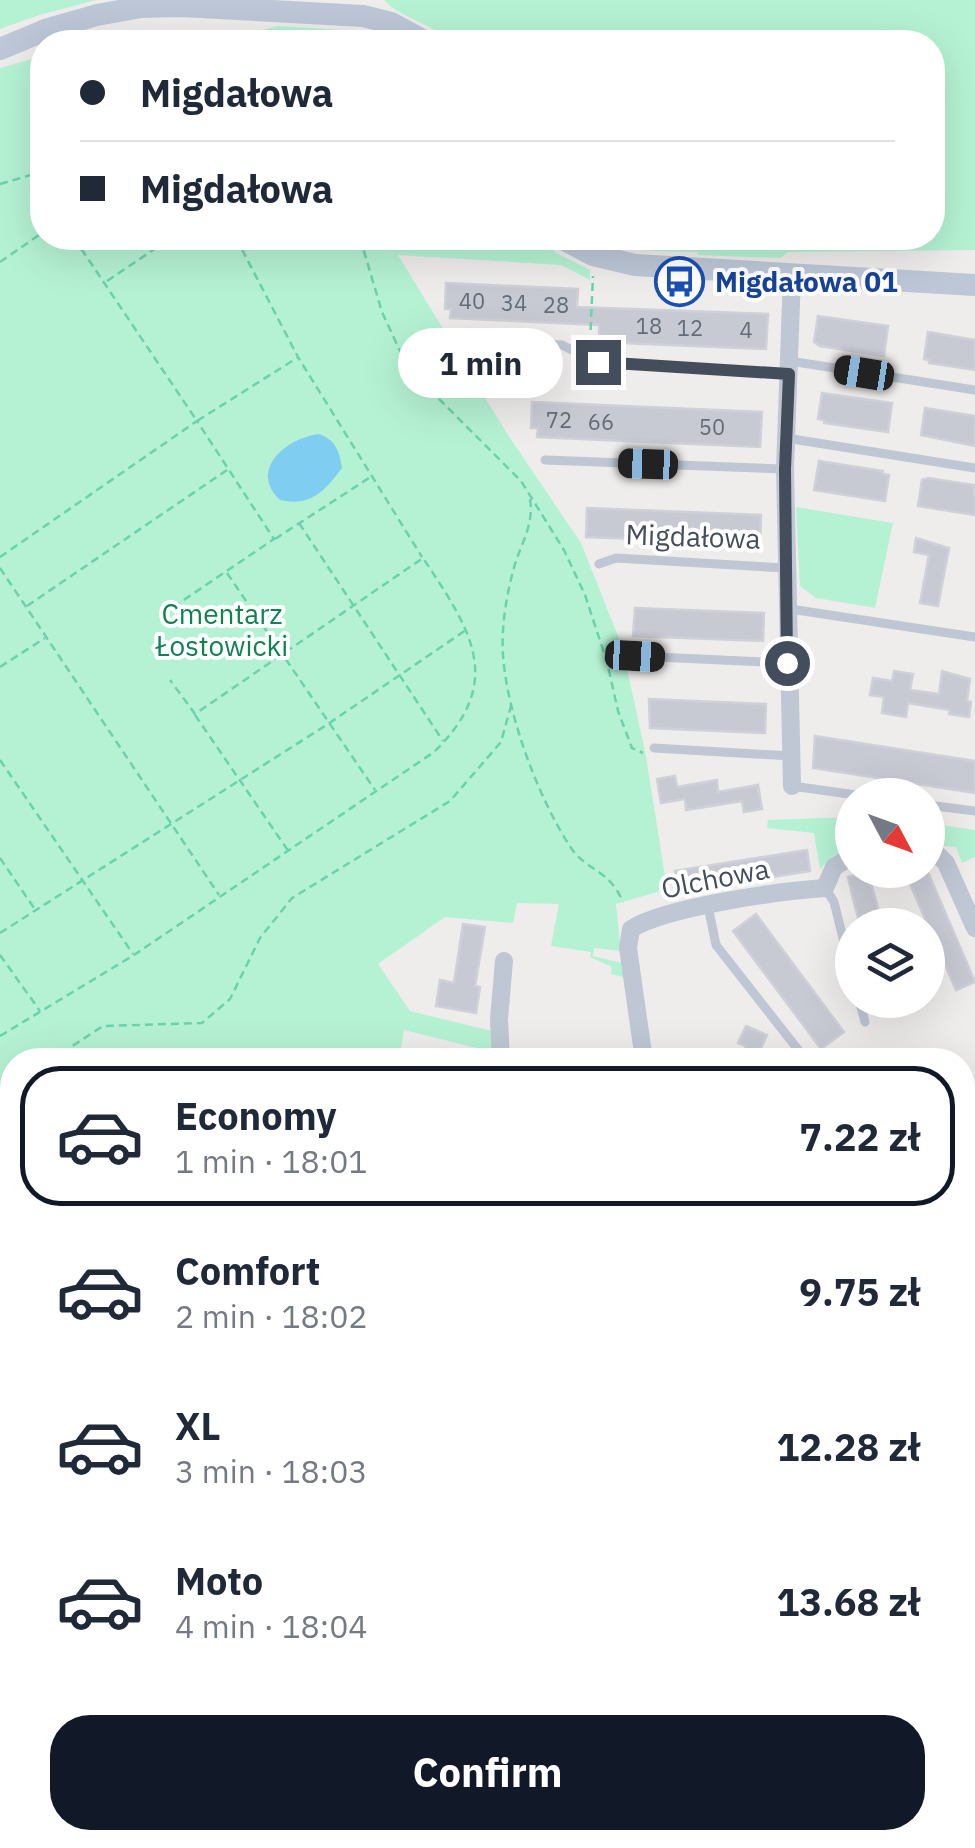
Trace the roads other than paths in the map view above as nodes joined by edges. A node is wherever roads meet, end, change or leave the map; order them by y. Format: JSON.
{"nodes":[{"id":1,"x":366,"y":8,"type":"edge"},
{"id":2,"x":49,"y":30,"type":"edge"},
{"id":3,"x":404,"y":30,"type":"edge"},
{"id":4,"x":30,"y":37,"type":"edge"},
{"id":5,"x":0,"y":49,"type":"edge"},
{"id":6,"x":582,"y":250,"type":"edge"},
{"id":7,"x":792,"y":274,"type":"junction"},
{"id":8,"x":975,"y":285,"type":"edge"},
{"id":9,"x":458,"y":339,"type":"dead end"},
{"id":10,"x":789,"y":368,"type":"junction"},
{"id":11,"x":975,"y":390,"type":"edge"},
{"id":12,"x":786,"y":438,"type":"junction"},
{"id":13,"x":545,"y":460,"type":"dead end"},
{"id":14,"x":975,"y":468,"type":"edge"},
{"id":15,"x":785,"y":469,"type":"junction"},
{"id":16,"x":599,"y":564,"type":"road end"},
{"id":17,"x":785,"y":568,"type":"junction"},
{"id":18,"x":787,"y":608,"type":"junction"},
{"id":19,"x":975,"y":637,"type":"edge"},
{"id":20,"x":635,"y":656,"type":"dead end"},
{"id":21,"x":787,"y":663,"type":"junction"},
{"id":22,"x":654,"y":748,"type":"road end"},
{"id":23,"x":791,"y":756,"type":"junction"},
{"id":24,"x":792,"y":786,"type":"joint"},
{"id":25,"x":835,"y":792,"type":"edge"},
{"id":26,"x":945,"y":807,"type":"edge"},
{"id":27,"x":975,"y":811,"type":"edge"},
{"id":28,"x":945,"y":862,"type":"edge"},
{"id":29,"x":835,"y":866,"type":"edge"},
{"id":30,"x":825,"y":888,"type":"junction"},
{"id":31,"x":708,"y":906,"type":"junction"},
{"id":32,"x":836,"y":908,"type":"edge"},
{"id":33,"x":975,"y":928,"type":"edge"},
{"id":34,"x":504,"y":961,"type":"dead end"},
{"id":35,"x":864,"y":1018,"type":"edge"},
{"id":36,"x":865,"y":1022,"type":"dead end"},
{"id":37,"x":501,"y":1048,"type":"edge"},
{"id":38,"x":642,"y":1048,"type":"edge"},
{"id":39,"x":797,"y":1048,"type":"edge"}],
"edges":[{"from":1,"to":2,"type":"street"},
{"from":1,"to":3,"type":"street"},
{"from":4,"to":5,"type":"street"},
{"from":6,"to":7,"type":"street"},
{"from":7,"to":8,"type":"street"},
{"from":7,"to":10,"type":"street","name":"Migdałowa"},
{"from":9,"to":10,"type":"lane"},
{"from":10,"to":11,"type":"lane"},
{"from":10,"to":12,"type":"street","name":"Migdałowa"},
{"from":12,"to":14,"type":"lane"},
{"from":12,"to":15,"type":"street","name":"Migdałowa"},
{"from":13,"to":15,"type":"lane"},
{"from":15,"to":17,"type":"street","name":"Migdałowa"},
{"from":16,"to":17,"type":"lane","name":"Migdałowa"},
{"from":17,"to":18,"type":"street","name":"Migdałowa"},
{"from":18,"to":19,"type":"lane"},
{"from":18,"to":21,"type":"street","name":"Migdałowa"},
{"from":20,"to":21,"type":"lane"},
{"from":21,"to":23,"type":"street","name":"Migdałowa"},
{"from":22,"to":23,"type":"lane"},
{"from":23,"to":24,"type":"street","name":"Migdałowa"},
{"from":24,"to":25,"type":"lane","name":"Migdałowa"},
{"from":26,"to":27,"type":"lane"},
{"from":28,"to":33,"type":"street"},
{"from":29,"to":30,"type":"street"},
{"from":30,"to":31,"type":"street","name":"Olchowa"},
{"from":30,"to":32,"type":"lane"},
{"from":31,"to":38,"type":"street","name":"Olchowa"},
{"from":31,"to":39,"type":"lane"},
{"from":34,"to":37,"type":"street"},
{"from":35,"to":36,"type":"lane"}]}
